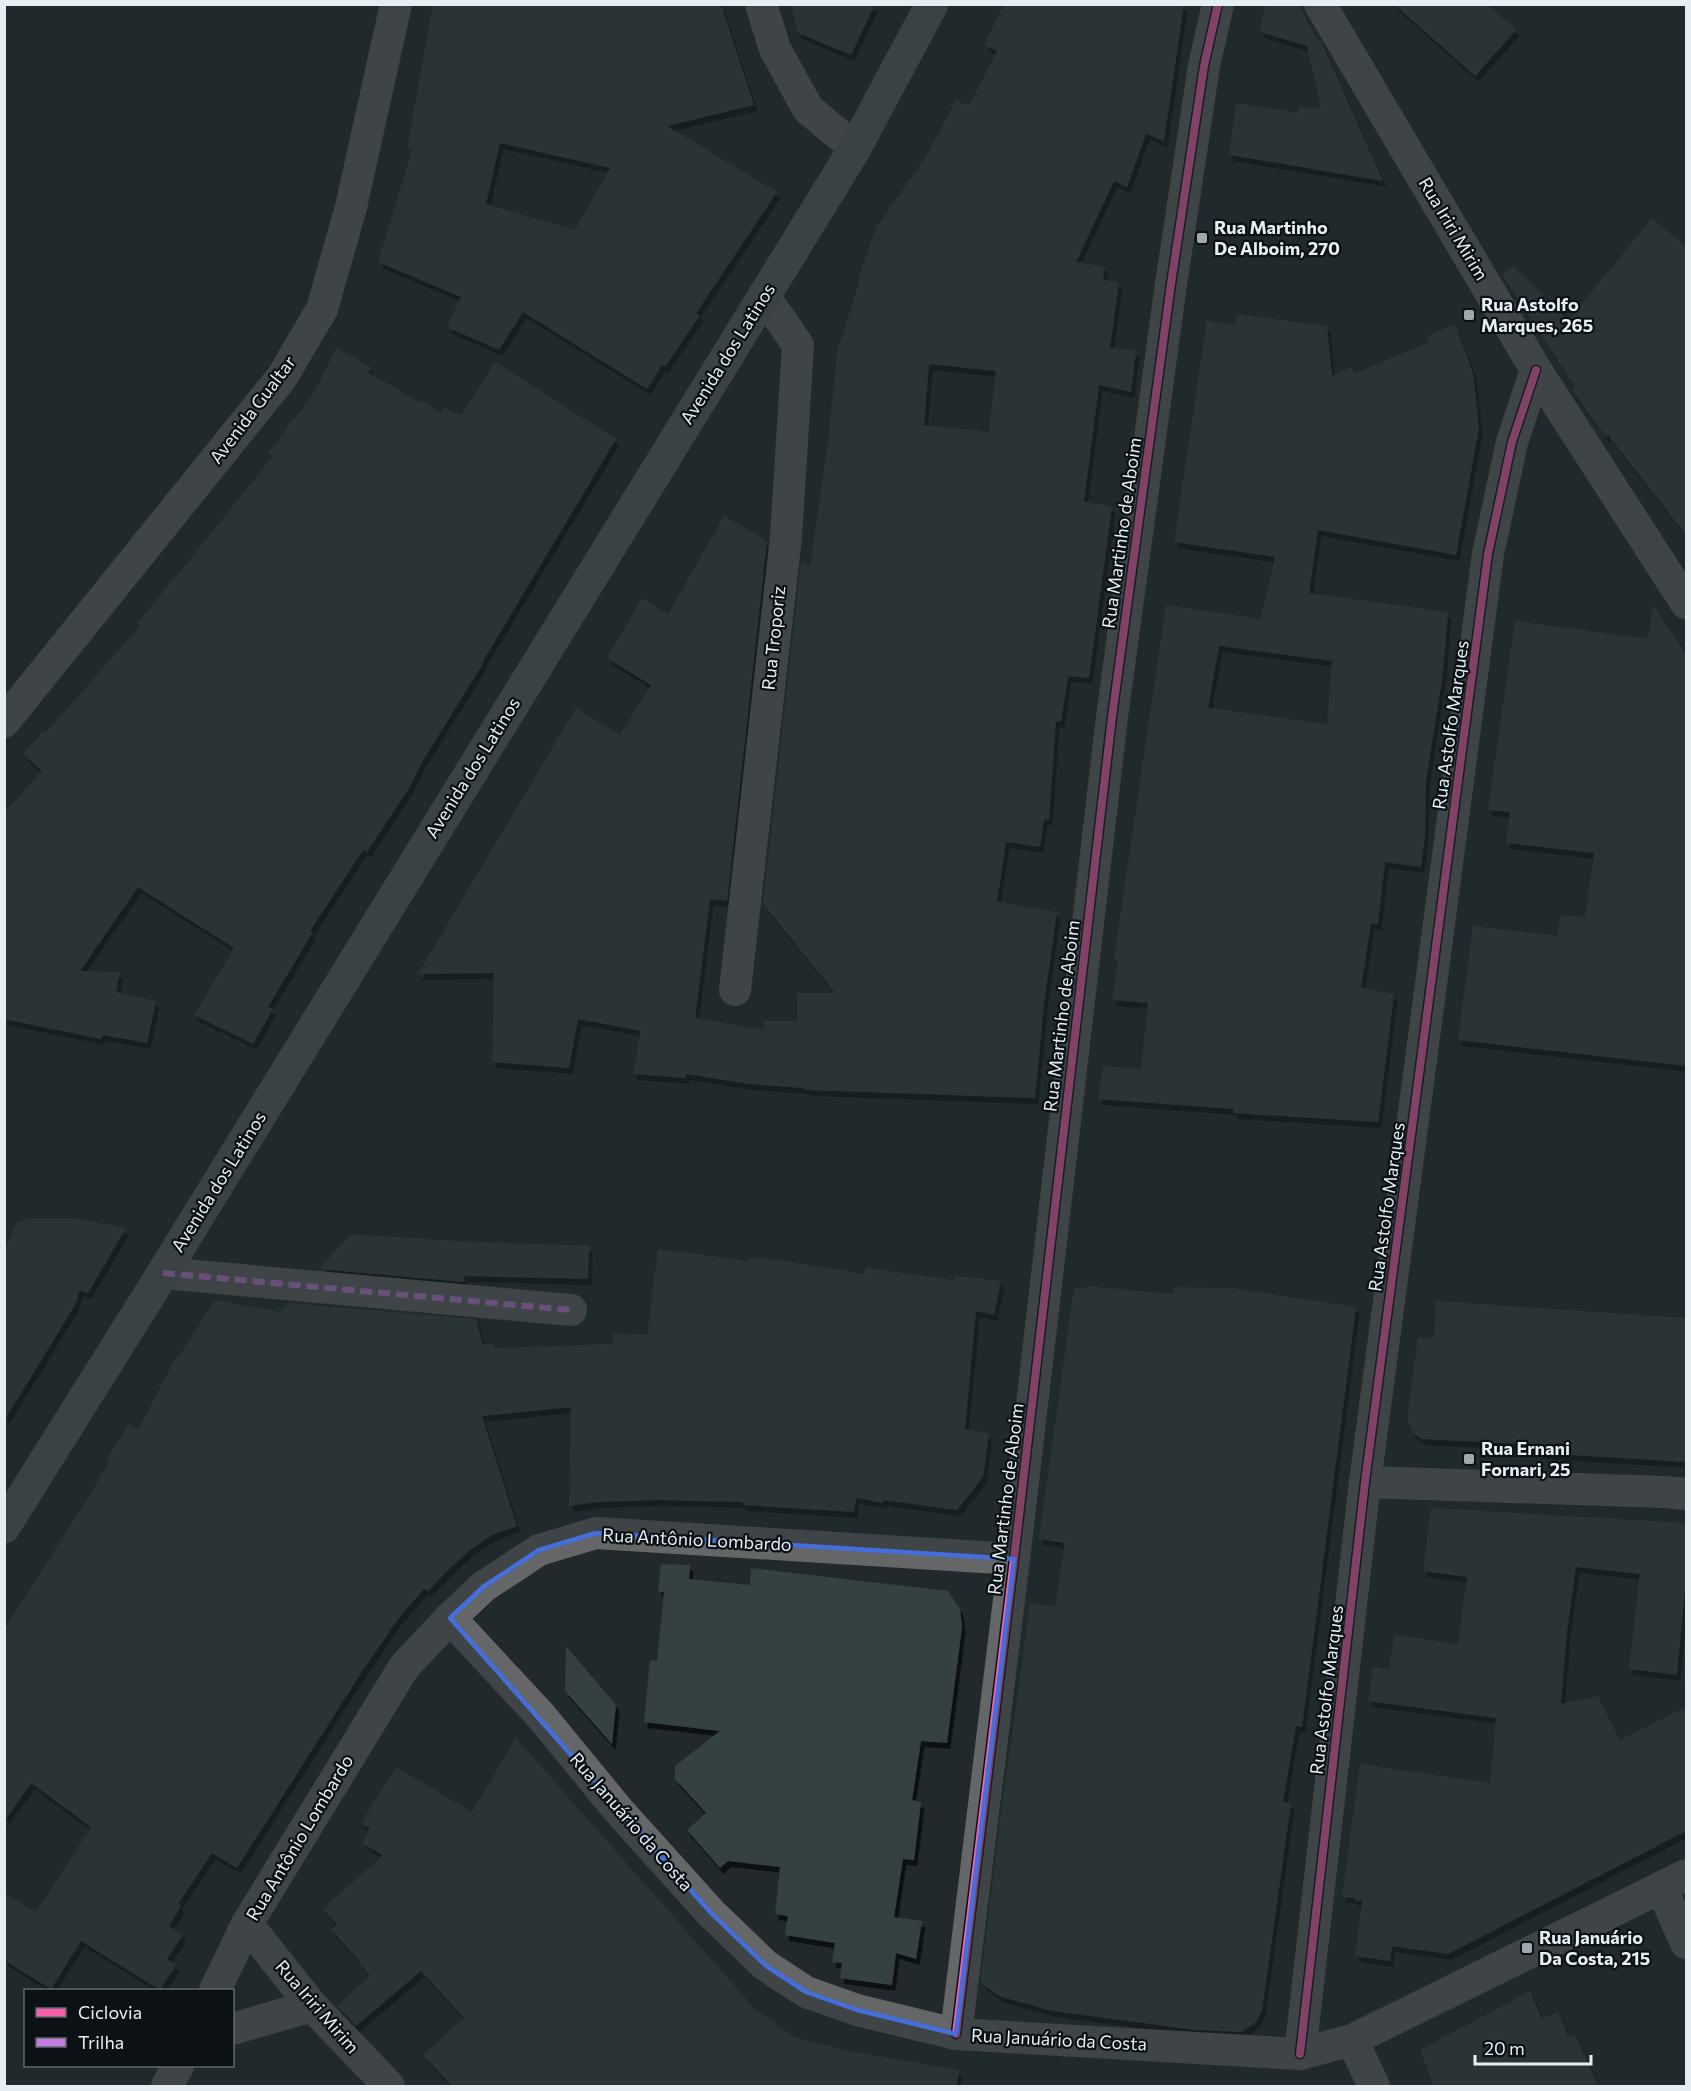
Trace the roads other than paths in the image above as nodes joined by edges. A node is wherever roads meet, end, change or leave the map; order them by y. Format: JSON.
{"nodes":[{"id":1,"x":396,"y":4,"type":"edge"},
{"id":2,"x":760,"y":4,"type":"edge"},
{"id":3,"x":932,"y":4,"type":"edge"},
{"id":4,"x":1218,"y":4,"type":"edge"},
{"id":5,"x":1320,"y":4,"type":"edge"},
{"id":6,"x":855,"y":148,"type":"junction"},
{"id":7,"x":764,"y":296,"type":"junction"},
{"id":8,"x":1536,"y":370,"type":"junction"},
{"id":9,"x":1686,"y":603,"type":"edge"},
{"id":10,"x":4,"y":722,"type":"edge"},
{"id":11,"x":735,"y":990,"type":"dead end"},
{"id":12,"x":163,"y":1273,"type":"junction"},
{"id":13,"x":571,"y":1310,"type":"dead end"},
{"id":14,"x":1365,"y":1482,"type":"junction"},
{"id":15,"x":1686,"y":1494,"type":"edge"},
{"id":16,"x":4,"y":1527,"type":"edge"},
{"id":17,"x":1014,"y":1559,"type":"junction"},
{"id":18,"x":450,"y":1618,"type":"junction"},
{"id":19,"x":1674,"y":1882,"type":"edge"},
{"id":20,"x":248,"y":1924,"type":"junction"},
{"id":21,"x":1686,"y":1943,"type":"edge"},
{"id":22,"x":216,"y":1989,"type":"edge"},
{"id":23,"x":312,"y":2006,"type":"junction"},
{"id":24,"x":234,"y":2028,"type":"edge"},
{"id":25,"x":956,"y":2034,"type":"junction"},
{"id":26,"x":1352,"y":2040,"type":"junction"},
{"id":27,"x":1300,"y":2054,"type":"junction"},
{"id":28,"x":177,"y":2067,"type":"edge"},
{"id":29,"x":167,"y":2086,"type":"edge"},
{"id":30,"x":389,"y":2086,"type":"edge"},
{"id":31,"x":1374,"y":2086,"type":"edge"}],
"edges":[{"from":1,"to":10,"type":"street","name":"Avenida Gualtar"},
{"from":2,"to":6,"type":"street"},
{"from":3,"to":6,"type":"main road","name":"Avenida dos Latinos"},
{"from":4,"to":17,"type":"street","name":"Rua Martinho de Aboim"},
{"from":5,"to":8,"type":"street","name":"Rua Iriri Mirim"},
{"from":6,"to":7,"type":"main road","name":"Avenida dos Latinos"},
{"from":7,"to":11,"type":"street","name":"Rua Troporiz"},
{"from":7,"to":12,"type":"main road","name":"Avenida dos Latinos"},
{"from":8,"to":9,"type":"street","name":"Rua Iriri Mirim"},
{"from":8,"to":14,"type":"street","name":"Rua Astolfo Marques"},
{"from":12,"to":13,"type":"street"},
{"from":12,"to":16,"type":"main road","name":"Avenida dos Latinos"},
{"from":14,"to":15,"type":"street"},
{"from":14,"to":27,"type":"street","name":"Rua Astolfo Marques"},
{"from":17,"to":18,"type":"street","name":"Rua Antônio Lombardo"},
{"from":17,"to":25,"type":"street","name":"Rua Martinho de Aboim"},
{"from":18,"to":20,"type":"street","name":"Rua Antônio Lombardo"},
{"from":18,"to":25,"type":"street","name":"Rua Januário da Costa"},
{"from":19,"to":21,"type":"street"},
{"from":19,"to":26,"type":"street","name":"Rua Januário da Costa"},
{"from":20,"to":22,"type":"street","name":"Rua Antônio Lombardo"},
{"from":20,"to":23,"type":"street","name":"Rua Iriri Mirim"},
{"from":23,"to":24,"type":"street"},
{"from":23,"to":30,"type":"street","name":"Rua Iriri Mirim"},
{"from":25,"to":27,"type":"street","name":"Rua Januário da Costa"},
{"from":26,"to":27,"type":"street","name":"Rua Januário da Costa"},
{"from":26,"to":31,"type":"street"},
{"from":28,"to":29,"type":"street"}]}
